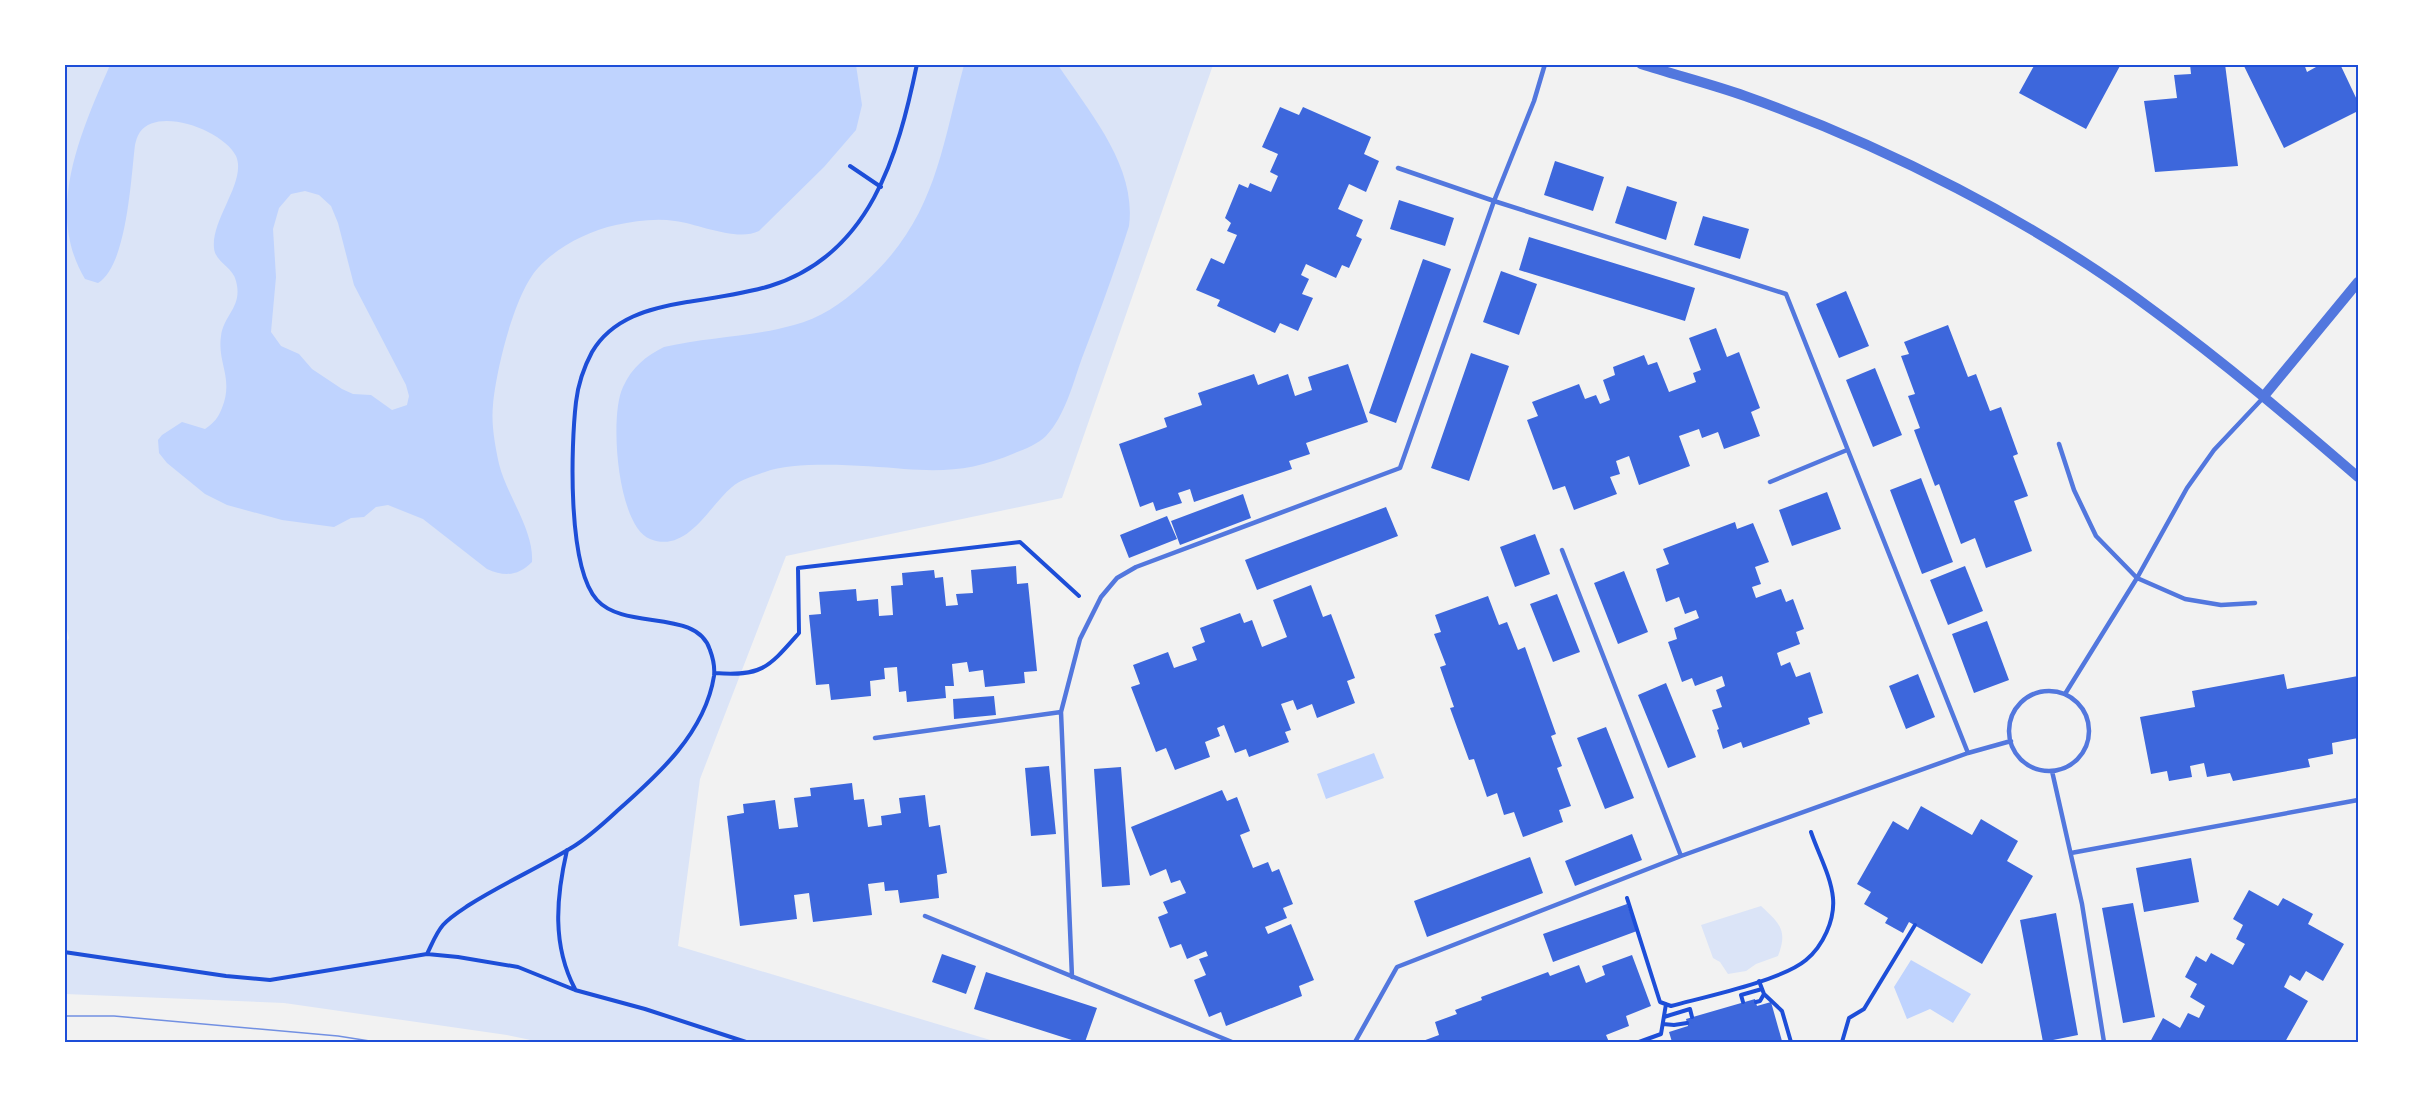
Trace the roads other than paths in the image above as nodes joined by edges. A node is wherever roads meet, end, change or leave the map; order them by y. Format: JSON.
{"nodes":[{"id":1,"x":1545,"y":64,"type":"edge"},
{"id":2,"x":1641,"y":64,"type":"edge"},
{"id":3,"x":1398,"y":168,"type":"dead end"},
{"id":4,"x":1494,"y":201,"type":"junction"},
{"id":5,"x":2358,"y":282,"type":"edge"},
{"id":6,"x":2264,"y":396,"type":"junction"},
{"id":7,"x":2059,"y":444,"type":"dead end"},
{"id":8,"x":1847,"y":450,"type":"junction"},
{"id":9,"x":2358,"y":477,"type":"edge"},
{"id":10,"x":1770,"y":482,"type":"dead end"},
{"id":11,"x":1562,"y":550,"type":"dead end"},
{"id":12,"x":2137,"y":578,"type":"junction"},
{"id":13,"x":2254,"y":603,"type":"dead end"},
{"id":14,"x":2065,"y":694,"type":"junction"},
{"id":15,"x":1061,"y":712,"type":"junction"},
{"id":16,"x":875,"y":738,"type":"dead end"},
{"id":17,"x":2011,"y":741,"type":"junction"},
{"id":18,"x":1968,"y":753,"type":"junction"},
{"id":19,"x":2052,"y":771,"type":"junction"},
{"id":20,"x":2358,"y":800,"type":"edge"},
{"id":21,"x":2072,"y":854,"type":"junction"},
{"id":22,"x":1681,"y":856,"type":"junction"},
{"id":23,"x":925,"y":916,"type":"dead end"},
{"id":24,"x":1072,"y":977,"type":"junction"},
{"id":25,"x":1232,"y":1042,"type":"edge"},
{"id":26,"x":1355,"y":1042,"type":"edge"},
{"id":27,"x":2104,"y":1042,"type":"edge"}],
"edges":[{"from":1,"to":4,"type":"lane"},
{"from":2,"to":6,"type":"street"},
{"from":3,"to":4,"type":"lane"},
{"from":4,"to":8,"type":"lane"},
{"from":4,"to":15,"type":"lane"},
{"from":5,"to":6,"type":"street"},
{"from":6,"to":9,"type":"street"},
{"from":6,"to":12,"type":"lane"},
{"from":7,"to":12,"type":"lane"},
{"from":8,"to":10,"type":"lane"},
{"from":8,"to":18,"type":"lane"},
{"from":11,"to":22,"type":"lane"},
{"from":12,"to":13,"type":"lane"},
{"from":12,"to":14,"type":"lane"},
{"from":14,"to":17,"type":"lane"},
{"from":14,"to":19,"type":"lane"},
{"from":15,"to":16,"type":"lane"},
{"from":15,"to":24,"type":"lane"},
{"from":17,"to":18,"type":"lane"},
{"from":17,"to":19,"type":"lane"},
{"from":18,"to":22,"type":"lane"},
{"from":19,"to":21,"type":"lane"},
{"from":20,"to":21,"type":"lane"},
{"from":21,"to":27,"type":"lane"},
{"from":22,"to":26,"type":"lane"},
{"from":23,"to":24,"type":"lane"},
{"from":24,"to":25,"type":"lane"}]}
